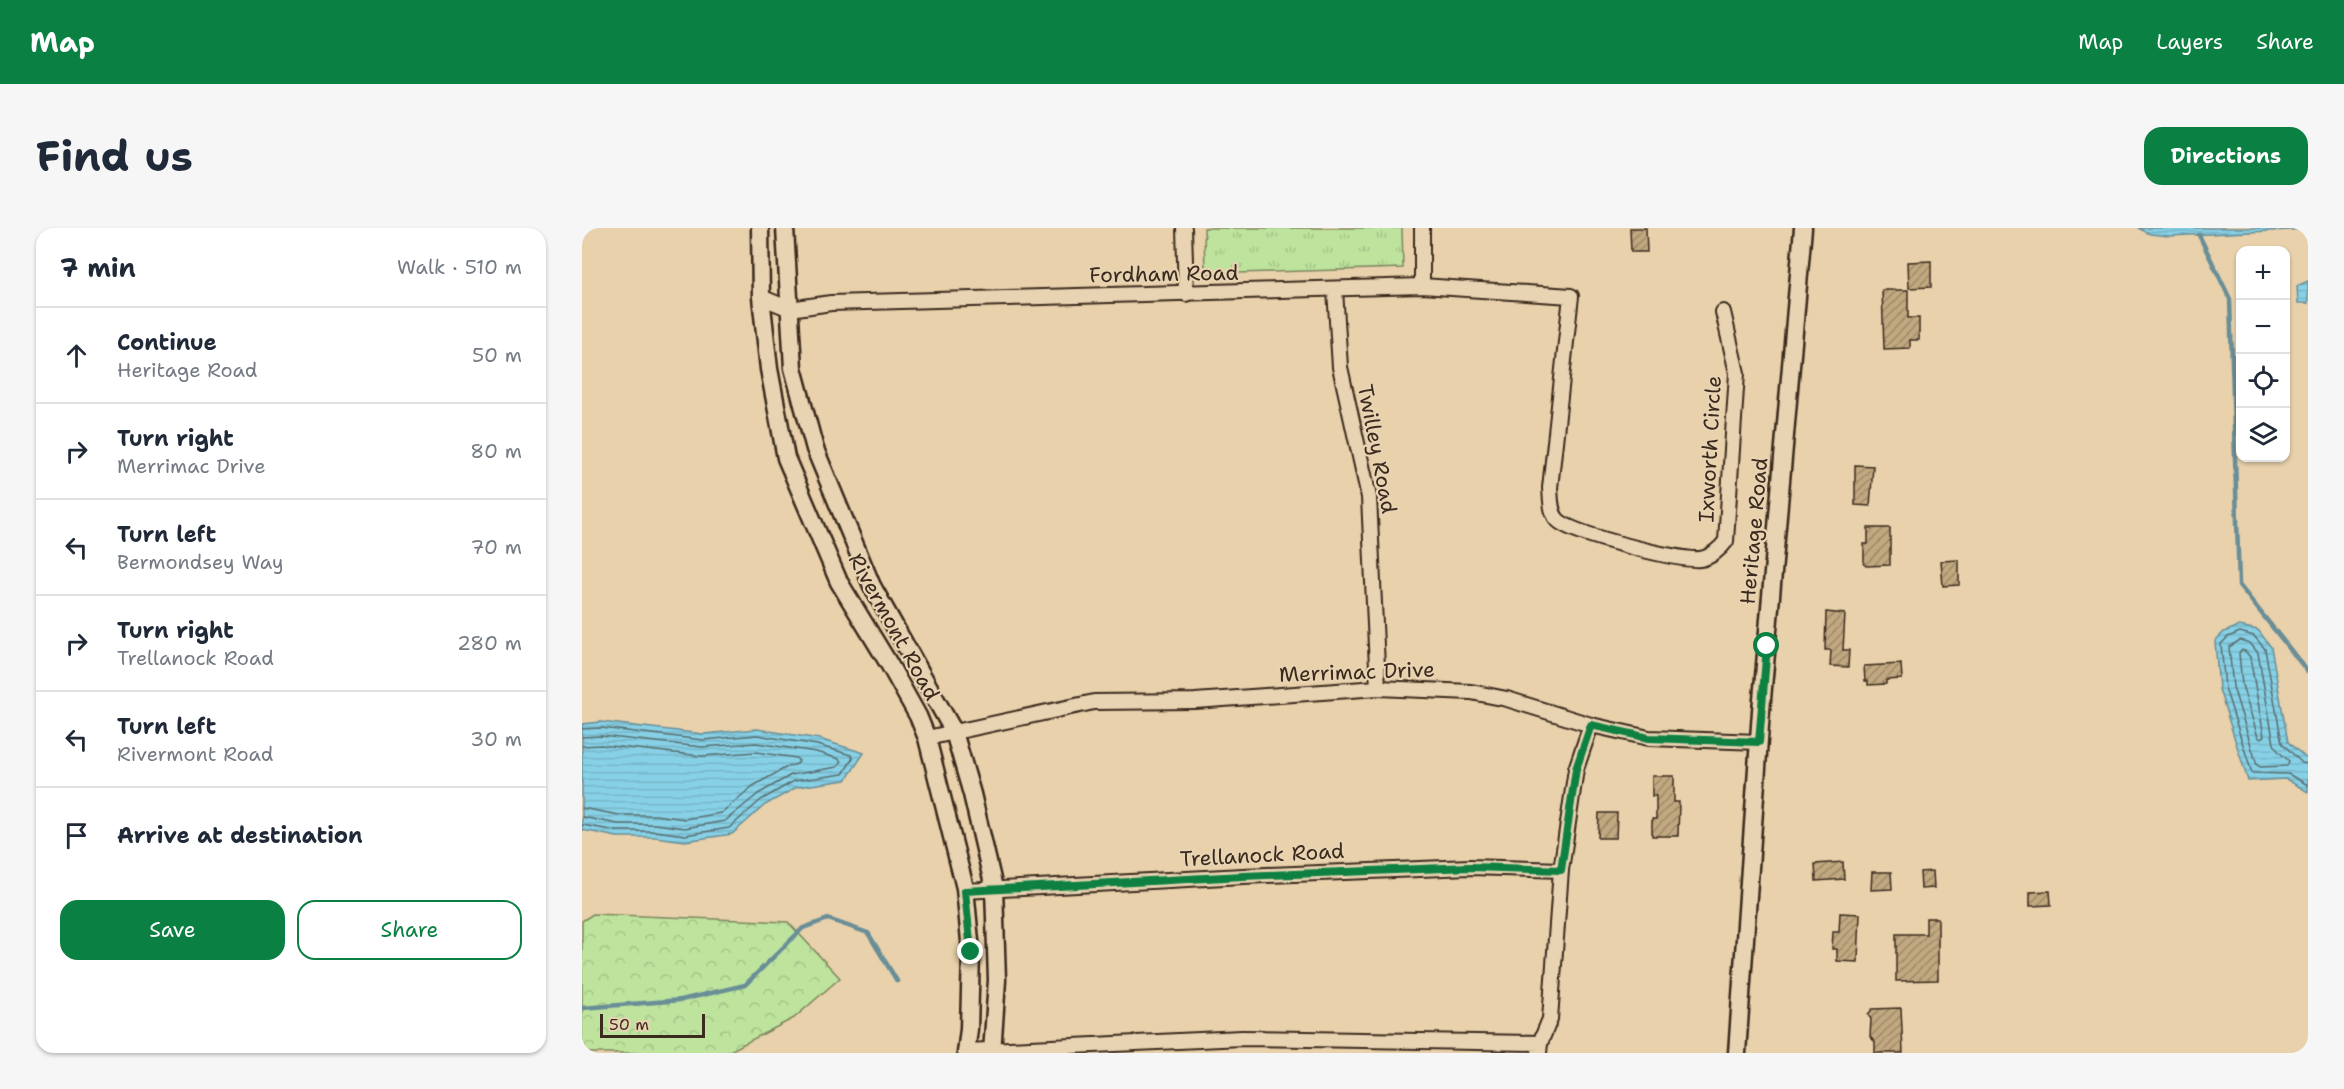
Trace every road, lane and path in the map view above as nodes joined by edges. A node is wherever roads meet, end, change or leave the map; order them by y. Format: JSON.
{"nodes":[{"id":1,"x":760,"y":228,"type":"edge"},
{"id":2,"x":785,"y":228,"type":"edge"},
{"id":3,"x":1184,"y":228,"type":"edge"},
{"id":4,"x":1422,"y":228,"type":"edge"},
{"id":5,"x":1803,"y":228,"type":"edge"},
{"id":6,"x":1422,"y":286,"type":"junction"},
{"id":7,"x":1335,"y":290,"type":"junction"},
{"id":8,"x":1186,"y":294,"type":"junction"},
{"id":9,"x":1571,"y":296,"type":"joint"},
{"id":10,"x":761,"y":297,"type":"junction"},
{"id":11,"x":790,"y":309,"type":"junction"},
{"id":12,"x":1723,"y":312,"type":"dead end"},
{"id":13,"x":1378,"y":688,"type":"junction"},
{"id":14,"x":1591,"y":725,"type":"junction"},
{"id":15,"x":954,"y":732,"type":"junction"},
{"id":16,"x":927,"y":738,"type":"junction"},
{"id":17,"x":1759,"y":742,"type":"junction"},
{"id":18,"x":1561,"y":870,"type":"junction"},
{"id":19,"x":994,"y":888,"type":"junction"},
{"id":20,"x":965,"y":891,"type":"junction"},
{"id":21,"x":1540,"y":1048,"type":"edge"},
{"id":22,"x":992,"y":1051,"type":"edge"},
{"id":23,"x":966,"y":1052,"type":"edge"},
{"id":24,"x":1737,"y":1053,"type":"edge"}],
"edges":[{"from":1,"to":10,"type":"street","name":"Rivermont Road"},
{"from":2,"to":11,"type":"street","name":"Rivermont Road"},
{"from":3,"to":8,"type":"street"},
{"from":4,"to":6,"type":"street"},
{"from":5,"to":17,"type":"street","name":"Heritage Road"},
{"from":6,"to":7,"type":"street","name":"Fordham Road"},
{"from":6,"to":9,"type":"street","name":"Fordham Road"},
{"from":7,"to":8,"type":"street","name":"Fordham Road"},
{"from":7,"to":13,"type":"street","name":"Twilley Road"},
{"from":8,"to":11,"type":"street","name":"Fordham Road"},
{"from":9,"to":12,"type":"street","name":"Ixworth Circle"},
{"from":10,"to":11,"type":"street","name":"Fordham Road"},
{"from":10,"to":16,"type":"street","name":"Rivermont Road"},
{"from":11,"to":15,"type":"street","name":"Rivermont Road"},
{"from":13,"to":14,"type":"street","name":"Merrimac Drive"},
{"from":13,"to":15,"type":"street","name":"Merrimac Drive"},
{"from":14,"to":17,"type":"street","name":"Merrimac Drive"},
{"from":14,"to":18,"type":"street"},
{"from":15,"to":16,"type":"street","name":"Merrimac Drive"},
{"from":15,"to":19,"type":"street","name":"Rivermont Road"},
{"from":16,"to":20,"type":"street","name":"Rivermont Road"},
{"from":17,"to":24,"type":"street","name":"Heritage Road"},
{"from":18,"to":19,"type":"street","name":"Trellanock Road"},
{"from":18,"to":21,"type":"street"},
{"from":19,"to":20,"type":"street","name":"Trellanock Road"},
{"from":19,"to":22,"type":"street","name":"Rivermont Road"},
{"from":20,"to":23,"type":"street","name":"Rivermont Road"},
{"from":21,"to":22,"type":"street"},
{"from":22,"to":23,"type":"street"}]}
